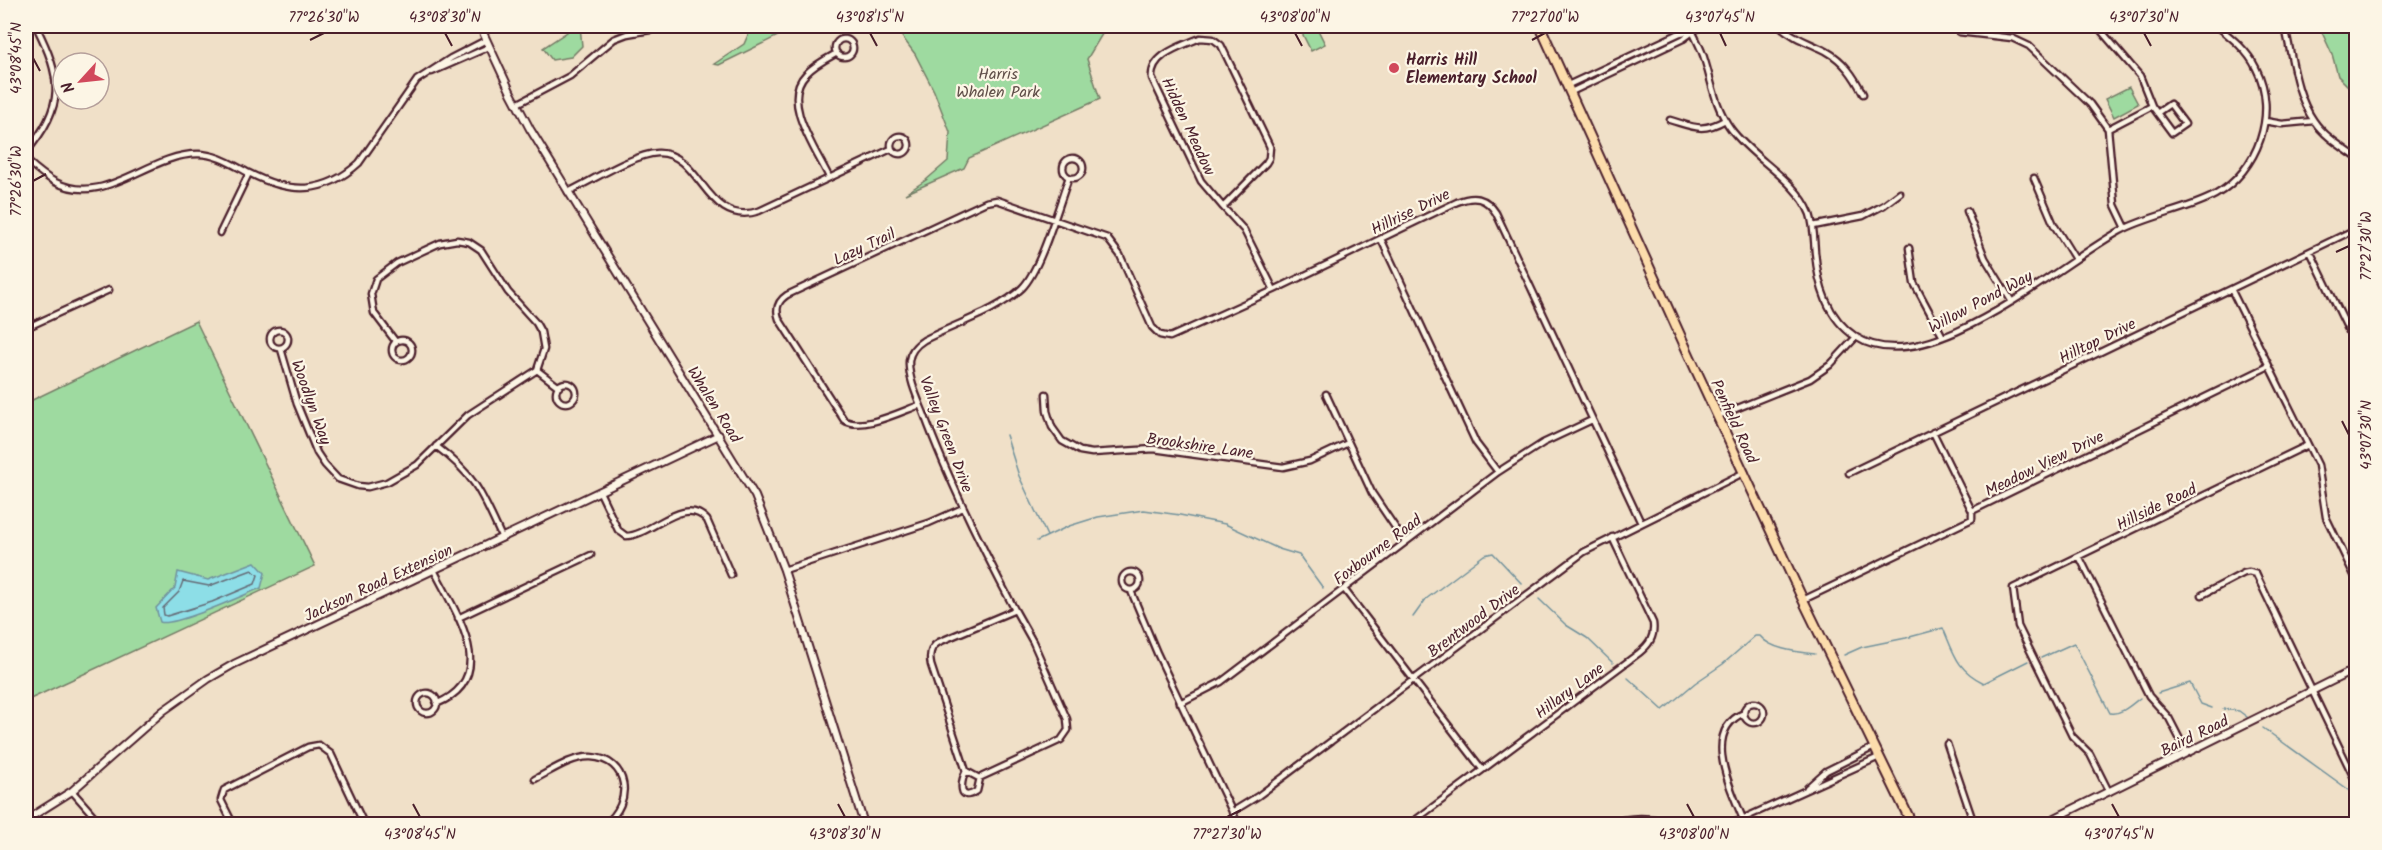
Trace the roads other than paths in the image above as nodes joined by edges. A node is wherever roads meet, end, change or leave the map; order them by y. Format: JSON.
{"nodes":[{"id":1,"x":36,"y":26,"type":"edge"},
{"id":2,"x":480,"y":26,"type":"edge"},
{"id":3,"x":673,"y":26,"type":"edge"},
{"id":4,"x":1540,"y":26,"type":"edge"},
{"id":5,"x":1701,"y":26,"type":"edge"},
{"id":6,"x":1780,"y":26,"type":"edge"},
{"id":7,"x":1960,"y":26,"type":"edge"},
{"id":8,"x":2097,"y":26,"type":"edge"},
{"id":9,"x":2217,"y":26,"type":"edge"},
{"id":10,"x":1691,"y":28,"type":"edge"},
{"id":11,"x":2287,"y":36,"type":"dead end"},
{"id":12,"x":488,"y":43,"type":"junction"},
{"id":13,"x":837,"y":53,"type":"dead end"},
{"id":14,"x":1569,"y":88,"type":"junction"},
{"id":15,"x":1863,"y":94,"type":"dead end"},
{"id":16,"x":517,"y":104,"type":"junction"},
{"id":17,"x":2152,"y":106,"type":"junction"},
{"id":18,"x":2157,"y":113,"type":"junction"},
{"id":19,"x":1670,"y":120,"type":"dead end"},
{"id":20,"x":1725,"y":120,"type":"junction"},
{"id":21,"x":2265,"y":121,"type":"junction"},
{"id":22,"x":2314,"y":121,"type":"junction"},
{"id":23,"x":2108,"y":129,"type":"junction"},
{"id":24,"x":891,"y":149,"type":"junction"},
{"id":25,"x":26,"y":152,"type":"edge"},
{"id":26,"x":2356,"y":157,"type":"edge"},
{"id":27,"x":26,"y":160,"type":"edge"},
{"id":28,"x":249,"y":173,"type":"junction"},
{"id":29,"x":829,"y":177,"type":"junction"},
{"id":30,"x":1069,"y":177,"type":"junction"},
{"id":31,"x":2034,"y":178,"type":"dead end"},
{"id":32,"x":568,"y":192,"type":"junction"},
{"id":33,"x":1900,"y":193,"type":"dead end"},
{"id":34,"x":1223,"y":207,"type":"junction"},
{"id":35,"x":1967,"y":211,"type":"dead end"},
{"id":36,"x":1054,"y":218,"type":"junction"},
{"id":37,"x":1813,"y":226,"type":"junction"},
{"id":38,"x":2126,"y":228,"type":"junction"},
{"id":39,"x":2356,"y":229,"type":"edge"},
{"id":40,"x":220,"y":233,"type":"dead end"},
{"id":41,"x":1381,"y":239,"type":"junction"},
{"id":42,"x":1909,"y":248,"type":"dead end"},
{"id":43,"x":2310,"y":251,"type":"junction"},
{"id":44,"x":2075,"y":259,"type":"junction"},
{"id":45,"x":2231,"y":289,"type":"junction"},
{"id":46,"x":110,"y":290,"type":"dead end"},
{"id":47,"x":1274,"y":290,"type":"junction"},
{"id":48,"x":1137,"y":294,"type":"joint"},
{"id":49,"x":2012,"y":302,"type":"junction"},
{"id":50,"x":26,"y":328,"type":"edge"},
{"id":51,"x":1856,"y":337,"type":"junction"},
{"id":52,"x":1943,"y":337,"type":"junction"},
{"id":53,"x":396,"y":342,"type":"junction"},
{"id":54,"x":2356,"y":346,"type":"edge"},
{"id":55,"x":281,"y":349,"type":"junction"},
{"id":56,"x":2270,"y":366,"type":"junction"},
{"id":57,"x":537,"y":370,"type":"junction"},
{"id":58,"x":559,"y":387,"type":"junction"},
{"id":59,"x":1046,"y":394,"type":"dead end"},
{"id":60,"x":1326,"y":394,"type":"dead end"},
{"id":61,"x":920,"y":405,"type":"junction"},
{"id":62,"x":1718,"y":416,"type":"junction"},
{"id":63,"x":1592,"y":420,"type":"junction"},
{"id":64,"x":1933,"y":432,"type":"junction"},
{"id":65,"x":719,"y":435,"type":"junction"},
{"id":66,"x":1348,"y":443,"type":"junction"},
{"id":67,"x":2308,"y":445,"type":"junction"},
{"id":68,"x":436,"y":446,"type":"junction"},
{"id":69,"x":1498,"y":472,"type":"junction"},
{"id":70,"x":1745,"y":472,"type":"junction"},
{"id":71,"x":1849,"y":473,"type":"dead end"},
{"id":72,"x":600,"y":492,"type":"junction"},
{"id":73,"x":963,"y":508,"type":"junction"},
{"id":74,"x":1972,"y":511,"type":"junction"},
{"id":75,"x":1641,"y":524,"type":"junction"},
{"id":76,"x":1612,"y":537,"type":"junction"},
{"id":77,"x":502,"y":538,"type":"junction"},
{"id":78,"x":1406,"y":542,"type":"junction"},
{"id":79,"x":591,"y":555,"type":"dead end"},
{"id":80,"x":2079,"y":556,"type":"junction"},
{"id":81,"x":434,"y":570,"type":"junction"},
{"id":82,"x":784,"y":570,"type":"junction"},
{"id":83,"x":731,"y":575,"type":"dead end"},
{"id":84,"x":2356,"y":575,"type":"edge"},
{"id":85,"x":1344,"y":589,"type":"junction"},
{"id":86,"x":1131,"y":591,"type":"junction"},
{"id":87,"x":2202,"y":595,"type":"dead end"},
{"id":88,"x":1803,"y":600,"type":"junction"},
{"id":89,"x":1015,"y":610,"type":"junction"},
{"id":90,"x":458,"y":618,"type":"junction"},
{"id":91,"x":2356,"y":669,"type":"edge"},
{"id":92,"x":1413,"y":680,"type":"junction"},
{"id":93,"x":2313,"y":691,"type":"junction"},
{"id":94,"x":1180,"y":703,"type":"junction"},
{"id":95,"x":436,"y":704,"type":"junction"},
{"id":96,"x":1744,"y":713,"type":"junction"},
{"id":97,"x":1947,"y":744,"type":"dead end"},
{"id":98,"x":1874,"y":747,"type":"junction"},
{"id":99,"x":2187,"y":753,"type":"junction"},
{"id":100,"x":1879,"y":757,"type":"junction"},
{"id":101,"x":1482,"y":770,"type":"junction"},
{"id":102,"x":966,"y":771,"type":"junction"},
{"id":103,"x":980,"y":778,"type":"junction"},
{"id":104,"x":535,"y":779,"type":"dead end"},
{"id":105,"x":2356,"y":782,"type":"edge"},
{"id":106,"x":72,"y":791,"type":"junction"},
{"id":107,"x":1803,"y":792,"type":"junction"},
{"id":108,"x":2109,"y":792,"type":"junction"},
{"id":109,"x":1232,"y":812,"type":"junction"},
{"id":110,"x":1743,"y":819,"type":"junction"},
{"id":111,"x":26,"y":820,"type":"edge"},
{"id":112,"x":1411,"y":824,"type":"edge"},
{"id":113,"x":100,"y":825,"type":"edge"},
{"id":114,"x":233,"y":825,"type":"edge"},
{"id":115,"x":364,"y":825,"type":"edge"},
{"id":116,"x":605,"y":825,"type":"edge"},
{"id":117,"x":864,"y":825,"type":"edge"},
{"id":118,"x":1238,"y":825,"type":"edge"},
{"id":119,"x":1609,"y":825,"type":"edge"},
{"id":120,"x":1677,"y":825,"type":"edge"},
{"id":121,"x":1731,"y":825,"type":"edge"},
{"id":122,"x":1912,"y":825,"type":"edge"},
{"id":123,"x":1974,"y":825,"type":"edge"},
{"id":124,"x":2043,"y":825,"type":"edge"}],
"edges":[{"from":1,"to":25,"type":"street"},
{"from":2,"to":12,"type":"street","name":"Whalen Road"},
{"from":3,"to":16,"type":"street"},
{"from":4,"to":14,"type":"main road","name":"Penfield Road"},
{"from":5,"to":10,"type":"street"},
{"from":6,"to":15,"type":"street"},
{"from":7,"to":23,"type":"street"},
{"from":8,"to":17,"type":"street"},
{"from":9,"to":21,"type":"street","name":"Willow Pond Way"},
{"from":10,"to":14,"type":"street"},
{"from":10,"to":20,"type":"street","name":"Willow Pond Way"},
{"from":11,"to":22,"type":"street"},
{"from":12,"to":16,"type":"street","name":"Whalen Road"},
{"from":12,"to":28,"type":"street"},
{"from":13,"to":29,"type":"street"},
{"from":14,"to":62,"type":"main road","name":"Penfield Road"},
{"from":16,"to":32,"type":"street","name":"Whalen Road"},
{"from":17,"to":18,"type":"street"},
{"from":17,"to":23,"type":"street"},
{"from":18,"to":18,"type":"street"},
{"from":19,"to":20,"type":"street"},
{"from":20,"to":37,"type":"street","name":"Willow Pond Way"},
{"from":21,"to":22,"type":"street"},
{"from":21,"to":38,"type":"street","name":"Willow Pond Way"},
{"from":22,"to":26,"type":"street"},
{"from":23,"to":38,"type":"street"},
{"from":24,"to":24,"type":"street"},
{"from":24,"to":29,"type":"street"},
{"from":27,"to":28,"type":"street"},
{"from":28,"to":40,"type":"street"},
{"from":29,"to":32,"type":"street"},
{"from":30,"to":30,"type":"street"},
{"from":30,"to":36,"type":"street"},
{"from":31,"to":44,"type":"street"},
{"from":32,"to":65,"type":"street","name":"Whalen Road"},
{"from":33,"to":37,"type":"street"},
{"from":34,"to":34,"type":"street","name":"Hidden Meadow"},
{"from":34,"to":47,"type":"street","name":"Hidden Meadow"},
{"from":35,"to":49,"type":"street"},
{"from":36,"to":48,"type":"street","name":"Lazy Trail"},
{"from":36,"to":61,"type":"street","name":"Valley Green Drive"},
{"from":36,"to":61,"type":"street","name":"Lazy Trail"},
{"from":37,"to":51,"type":"street","name":"Willow Pond Way"},
{"from":38,"to":44,"type":"street","name":"Willow Pond Way"},
{"from":39,"to":43,"type":"street","name":"Hilltop Drive"},
{"from":41,"to":47,"type":"street","name":"Hillrise Drive"},
{"from":41,"to":63,"type":"street","name":"Hillrise Drive"},
{"from":41,"to":69,"type":"street"},
{"from":42,"to":52,"type":"street"},
{"from":43,"to":45,"type":"street","name":"Hilltop Drive"},
{"from":43,"to":54,"type":"street"},
{"from":44,"to":49,"type":"street","name":"Willow Pond Way"},
{"from":45,"to":56,"type":"street"},
{"from":45,"to":64,"type":"street","name":"Hilltop Drive"},
{"from":46,"to":50,"type":"street"},
{"from":47,"to":48,"type":"street","name":"Hillrise Drive"},
{"from":49,"to":52,"type":"street","name":"Willow Pond Way"},
{"from":51,"to":52,"type":"street","name":"Willow Pond Way"},
{"from":51,"to":62,"type":"street"},
{"from":53,"to":53,"type":"street"},
{"from":53,"to":57,"type":"street"},
{"from":55,"to":55,"type":"street","name":"Woodlyn Way"},
{"from":55,"to":68,"type":"street","name":"Woodlyn Way"},
{"from":56,"to":67,"type":"street"},
{"from":56,"to":74,"type":"street","name":"Meadow View Drive"},
{"from":57,"to":58,"type":"street"},
{"from":57,"to":68,"type":"street","name":"Woodlyn Way"},
{"from":58,"to":58,"type":"street"},
{"from":59,"to":66,"type":"street","name":"Brookshire Lane"},
{"from":60,"to":66,"type":"street"},
{"from":61,"to":73,"type":"street","name":"Valley Green Drive"},
{"from":62,"to":70,"type":"main road","name":"Penfield Road"},
{"from":63,"to":69,"type":"street","name":"Foxbourne Road"},
{"from":63,"to":75,"type":"street","name":"Hillrise Drive"},
{"from":64,"to":71,"type":"street","name":"Hilltop Drive"},
{"from":64,"to":74,"type":"street"},
{"from":65,"to":72,"type":"street","name":"Jackson Road Extension"},
{"from":65,"to":82,"type":"street","name":"Whalen Road"},
{"from":66,"to":78,"type":"street"},
{"from":67,"to":80,"type":"street","name":"Hillside Road"},
{"from":67,"to":84,"type":"street"},
{"from":68,"to":77,"type":"street"},
{"from":69,"to":78,"type":"street","name":"Foxbourne Road"},
{"from":70,"to":75,"type":"street","name":"Brentwood Drive"},
{"from":70,"to":88,"type":"main road","name":"Penfield Road"},
{"from":72,"to":77,"type":"street","name":"Jackson Road Extension"},
{"from":72,"to":83,"type":"street"},
{"from":73,"to":82,"type":"street"},
{"from":73,"to":89,"type":"street","name":"Valley Green Drive"},
{"from":74,"to":88,"type":"street","name":"Meadow View Drive"},
{"from":75,"to":76,"type":"street","name":"Brentwood Drive"},
{"from":76,"to":92,"type":"street","name":"Brentwood Drive"},
{"from":76,"to":101,"type":"street","name":"Hillary Lane"},
{"from":77,"to":81,"type":"street","name":"Jackson Road Extension"},
{"from":78,"to":85,"type":"street","name":"Foxbourne Road"},
{"from":79,"to":90,"type":"street"},
{"from":80,"to":99,"type":"street"},
{"from":80,"to":108,"type":"street","name":"Hillside Road"},
{"from":81,"to":90,"type":"street"},
{"from":81,"to":106,"type":"street","name":"Jackson Road Extension"},
{"from":82,"to":117,"type":"street","name":"Whalen Road"},
{"from":85,"to":92,"type":"street"},
{"from":85,"to":94,"type":"street","name":"Foxbourne Road"},
{"from":86,"to":86,"type":"street"},
{"from":86,"to":94,"type":"street"},
{"from":87,"to":93,"type":"street"},
{"from":88,"to":98,"type":"main road","name":"Penfield Road"},
{"from":89,"to":102,"type":"street","name":"Valley Green Drive"},
{"from":89,"to":103,"type":"street","name":"Valley Green Drive"},
{"from":90,"to":95,"type":"street"},
{"from":91,"to":93,"type":"street","name":"Baird Road"},
{"from":92,"to":101,"type":"street"},
{"from":92,"to":109,"type":"street","name":"Brentwood Drive"},
{"from":93,"to":99,"type":"street","name":"Baird Road"},
{"from":93,"to":105,"type":"street"},
{"from":94,"to":109,"type":"street"},
{"from":95,"to":95,"type":"street"},
{"from":96,"to":96,"type":"street"},
{"from":96,"to":110,"type":"street"},
{"from":97,"to":123,"type":"street"},
{"from":98,"to":100,"type":"main road","name":"Penfield Road"},
{"from":98,"to":107,"type":"street"},
{"from":99,"to":108,"type":"street","name":"Baird Road"},
{"from":100,"to":107,"type":"street"},
{"from":100,"to":122,"type":"main road","name":"Penfield Road"},
{"from":101,"to":112,"type":"street","name":"Hillary Lane"},
{"from":102,"to":103,"type":"street"},
{"from":102,"to":103,"type":"street","name":"Valley Green Drive"},
{"from":104,"to":116,"type":"street"},
{"from":106,"to":111,"type":"street","name":"Jackson Road Extension"},
{"from":106,"to":113,"type":"street"},
{"from":107,"to":110,"type":"street"},
{"from":108,"to":124,"type":"street","name":"Baird Road"},
{"from":109,"to":118,"type":"street"},
{"from":110,"to":121,"type":"street"},
{"from":114,"to":115,"type":"street"},
{"from":119,"to":120,"type":"street"}]}
